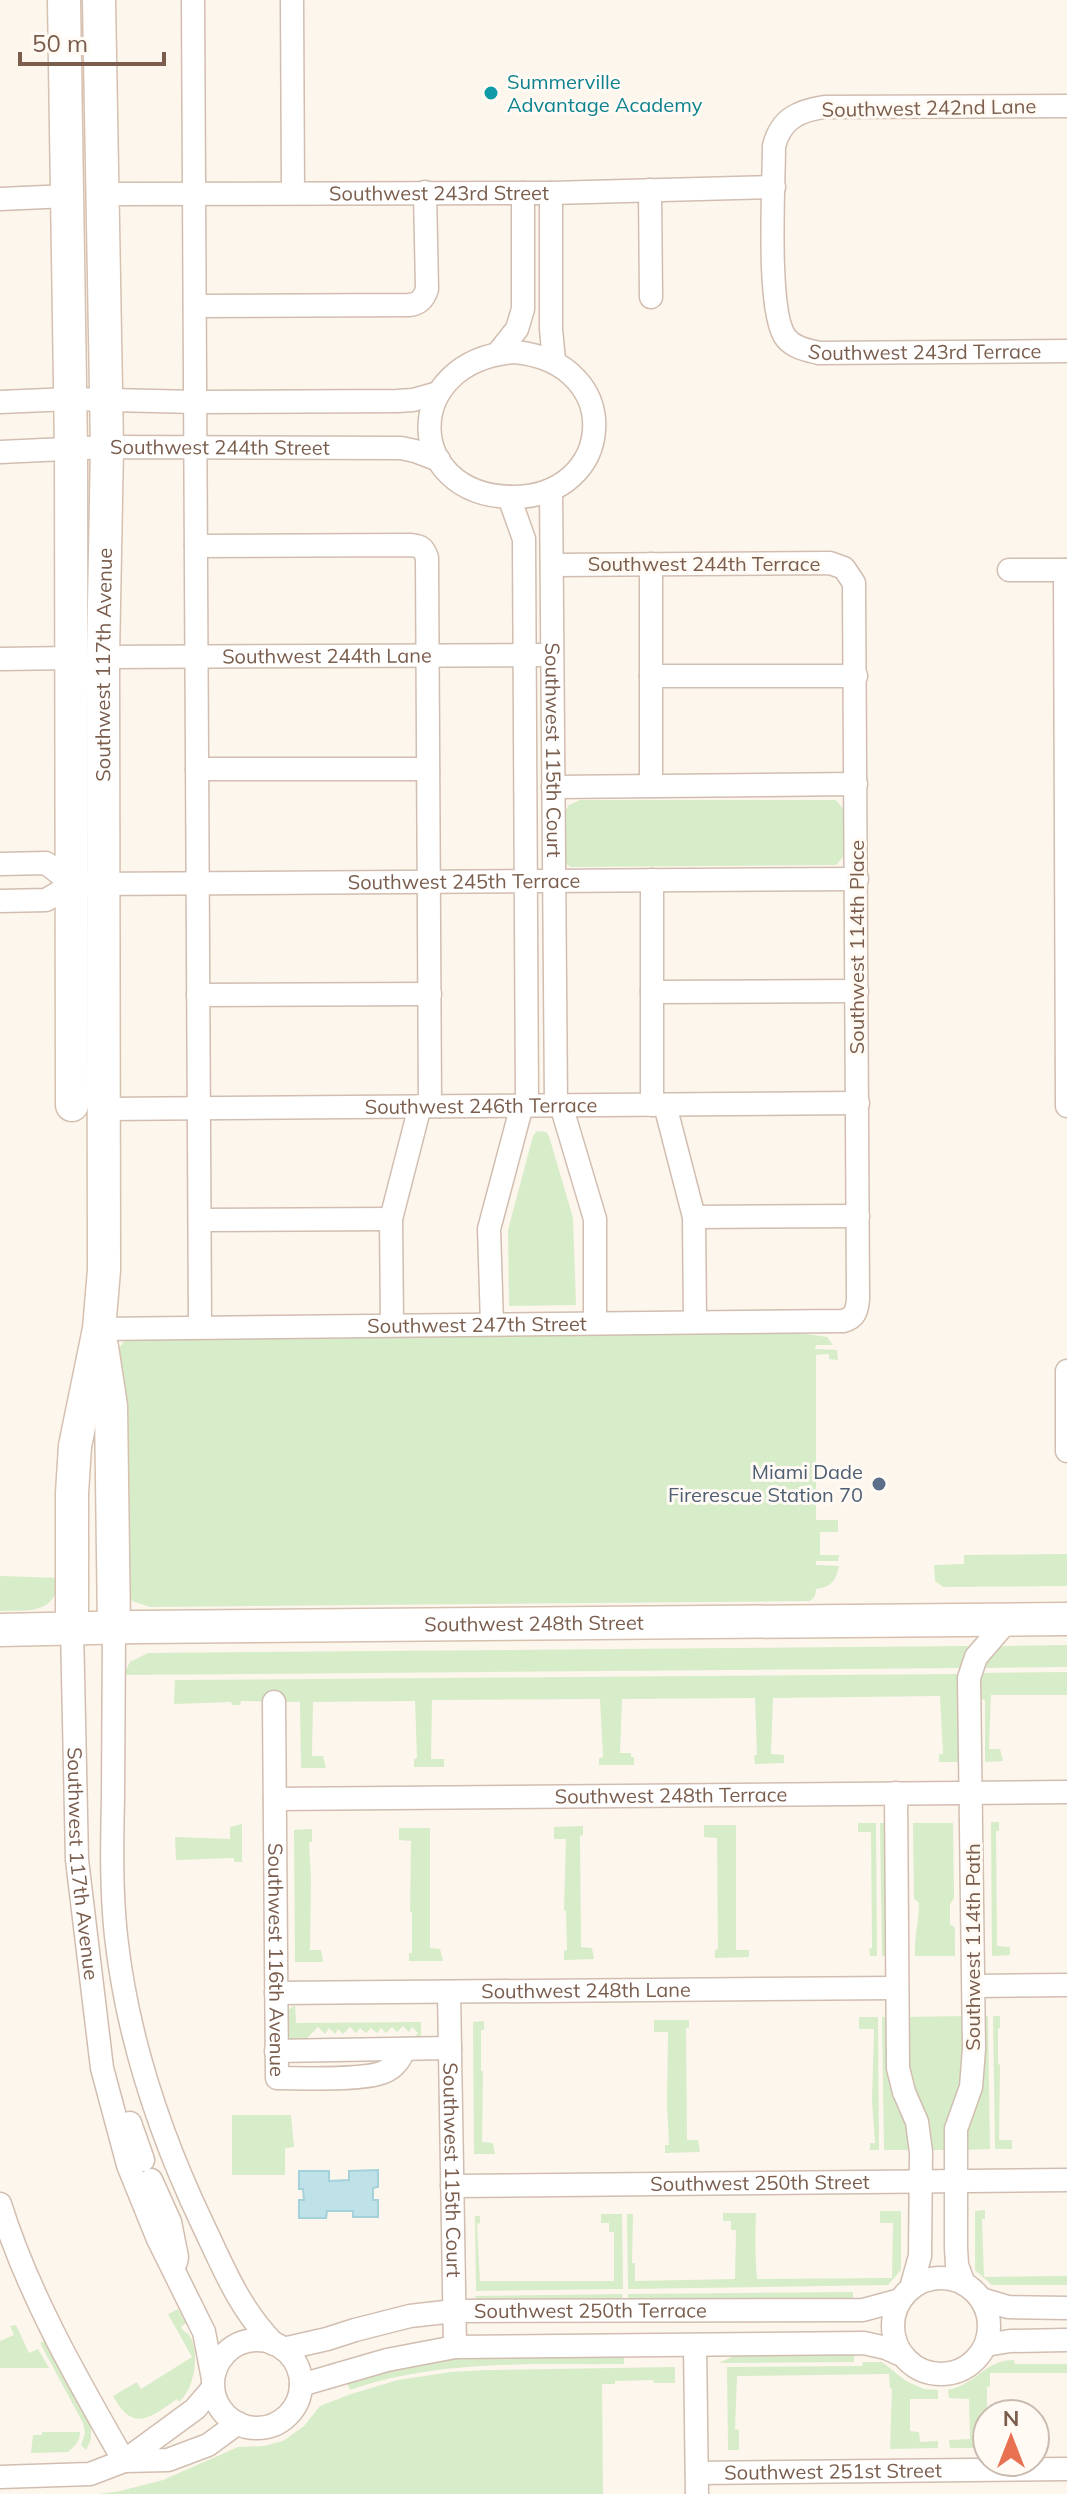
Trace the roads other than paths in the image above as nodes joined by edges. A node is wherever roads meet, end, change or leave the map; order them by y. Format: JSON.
{"nodes":[{"id":1,"x":64,"y":0,"type":"edge"},
{"id":2,"x":99,"y":0,"type":"edge"},
{"id":3,"x":193,"y":0,"type":"edge"},
{"id":4,"x":292,"y":0,"type":"edge"},
{"id":5,"x":1067,"y":106,"type":"edge"},
{"id":6,"x":774,"y":187,"type":"junction"},
{"id":7,"x":650,"y":190,"type":"junction"},
{"id":8,"x":425,"y":192,"type":"junction"},
{"id":9,"x":293,"y":193,"type":"junction"},
{"id":10,"x":523,"y":193,"type":"junction"},
{"id":11,"x":551,"y":193,"type":"junction"},
{"id":12,"x":103,"y":194,"type":"junction"},
{"id":13,"x":194,"y":194,"type":"junction"},
{"id":14,"x":68,"y":196,"type":"junction"},
{"id":15,"x":0,"y":199,"type":"edge"},
{"id":16,"x":651,"y":297,"type":"dead end"},
{"id":17,"x":195,"y":306,"type":"junction"},
{"id":18,"x":1067,"y":351,"type":"edge"},
{"id":19,"x":498,"y":353,"type":"junction"},
{"id":20,"x":554,"y":361,"type":"junction"},
{"id":21,"x":438,"y":393,"type":"junction"},
{"id":22,"x":70,"y":399,"type":"junction"},
{"id":23,"x":105,"y":400,"type":"junction"},
{"id":24,"x":0,"y":402,"type":"edge"},
{"id":25,"x":195,"y":402,"type":"junction"},
{"id":26,"x":107,"y":447,"type":"junction"},
{"id":27,"x":71,"y":448,"type":"junction"},
{"id":28,"x":196,"y":449,"type":"junction"},
{"id":29,"x":0,"y":452,"type":"edge"},
{"id":30,"x":439,"y":460,"type":"junction"},
{"id":31,"x":551,"y":490,"type":"junction"},
{"id":32,"x":509,"y":497,"type":"junction"},
{"id":33,"x":196,"y":546,"type":"junction"},
{"id":34,"x":651,"y":564,"type":"junction"},
{"id":35,"x":552,"y":565,"type":"junction"},
{"id":36,"x":1009,"y":570,"type":"dead end"},
{"id":37,"x":1066,"y":570,"type":"edge"},
{"id":38,"x":851,"y":577,"type":"joint"},
{"id":39,"x":525,"y":655,"type":"junction"},
{"id":40,"x":552,"y":655,"type":"junction"},
{"id":41,"x":428,"y":656,"type":"junction"},
{"id":42,"x":103,"y":657,"type":"junction"},
{"id":43,"x":197,"y":657,"type":"junction"},
{"id":44,"x":70,"y":658,"type":"junction"},
{"id":45,"x":0,"y":659,"type":"edge"},
{"id":46,"x":651,"y":676,"type":"junction"},
{"id":47,"x":856,"y":676,"type":"junction"},
{"id":48,"x":197,"y":769,"type":"junction"},
{"id":49,"x":428,"y":769,"type":"junction"},
{"id":50,"x":856,"y":784,"type":"junction"},
{"id":51,"x":1067,"y":784,"type":"edge"},
{"id":52,"x":651,"y":786,"type":"junction"},
{"id":53,"x":553,"y":787,"type":"junction"},
{"id":54,"x":0,"y":864,"type":"edge"},
{"id":55,"x":857,"y":879,"type":"junction"},
{"id":56,"x":652,"y":880,"type":"junction"},
{"id":57,"x":429,"y":881,"type":"junction"},
{"id":58,"x":526,"y":881,"type":"junction"},
{"id":59,"x":560,"y":881,"type":"junction"},
{"id":60,"x":198,"y":882,"type":"junction"},
{"id":61,"x":88,"y":884,"type":"junction"},
{"id":62,"x":0,"y":901,"type":"edge"},
{"id":63,"x":857,"y":991,"type":"junction"},
{"id":64,"x":652,"y":992,"type":"junction"},
{"id":65,"x":430,"y":994,"type":"junction"},
{"id":66,"x":198,"y":995,"type":"junction"},
{"id":67,"x":1067,"y":1005,"type":"edge"},
{"id":68,"x":858,"y":1103,"type":"junction"},
{"id":69,"x":72,"y":1105,"type":"dead end"},
{"id":70,"x":525,"y":1105,"type":"junction"},
{"id":71,"x":558,"y":1105,"type":"junction"},
{"id":72,"x":658,"y":1105,"type":"junction"},
{"id":73,"x":425,"y":1106,"type":"junction"},
{"id":74,"x":1067,"y":1106,"type":"edge"},
{"id":75,"x":199,"y":1107,"type":"junction"},
{"id":76,"x":105,"y":1109,"type":"junction"},
{"id":77,"x":858,"y":1216,"type":"junction"},
{"id":78,"x":694,"y":1217,"type":"junction"},
{"id":79,"x":391,"y":1219,"type":"junction"},
{"id":80,"x":200,"y":1220,"type":"junction"},
{"id":81,"x":853,"y":1317,"type":"joint"},
{"id":82,"x":695,"y":1322,"type":"junction"},
{"id":83,"x":595,"y":1323,"type":"junction"},
{"id":84,"x":492,"y":1324,"type":"junction"},
{"id":85,"x":392,"y":1325,"type":"junction"},
{"id":86,"x":200,"y":1327,"type":"junction"},
{"id":87,"x":99,"y":1329,"type":"junction"},
{"id":88,"x":1067,"y":1371,"type":"edge"},
{"id":89,"x":1067,"y":1437,"type":"edge"},
{"id":90,"x":1067,"y":1451,"type":"edge"},
{"id":91,"x":1067,"y":1619,"type":"edge"},
{"id":92,"x":1008,"y":1620,"type":"junction"},
{"id":93,"x":114,"y":1627,"type":"junction"},
{"id":94,"x":72,"y":1628,"type":"junction"},
{"id":95,"x":0,"y":1630,"type":"edge"},
{"id":96,"x":274,"y":1702,"type":"dead end"},
{"id":97,"x":1067,"y":1792,"type":"edge"},
{"id":98,"x":896,"y":1793,"type":"junction"},
{"id":99,"x":970,"y":1793,"type":"junction"},
{"id":100,"x":275,"y":1799,"type":"junction"},
{"id":101,"x":1067,"y":1985,"type":"edge"},
{"id":102,"x":974,"y":1986,"type":"junction"},
{"id":103,"x":896,"y":1988,"type":"junction"},
{"id":104,"x":449,"y":1992,"type":"junction"},
{"id":105,"x":276,"y":1993,"type":"junction"},
{"id":106,"x":450,"y":2048,"type":"junction"},
{"id":107,"x":100,"y":2056,"type":"junction"},
{"id":108,"x":151,"y":2179,"type":"junction"},
{"id":109,"x":1067,"y":2180,"type":"edge"},
{"id":110,"x":921,"y":2181,"type":"junction"},
{"id":111,"x":956,"y":2181,"type":"junction"},
{"id":112,"x":185,"y":2186,"type":"junction"},
{"id":113,"x":452,"y":2186,"type":"junction"},
{"id":114,"x":0,"y":2204,"type":"edge"},
{"id":115,"x":7,"y":2253,"type":"edge"},
{"id":116,"x":174,"y":2272,"type":"junction"},
{"id":117,"x":964,"y":2284,"type":"junction"},
{"id":118,"x":906,"y":2294,"type":"junction"},
{"id":119,"x":981,"y":2299,"type":"junction"},
{"id":120,"x":1067,"y":2308,"type":"edge"},
{"id":121,"x":454,"y":2311,"type":"junction"},
{"id":122,"x":1067,"y":2340,"type":"edge"},
{"id":123,"x":695,"y":2345,"type":"junction"},
{"id":124,"x":986,"y":2345,"type":"junction"},
{"id":125,"x":279,"y":2346,"type":"junction"},
{"id":126,"x":455,"y":2347,"type":"junction"},
{"id":127,"x":899,"y":2354,"type":"junction"},
{"id":128,"x":213,"y":2383,"type":"junction"},
{"id":129,"x":301,"y":2385,"type":"junction"},
{"id":130,"x":238,"y":2423,"type":"junction"},
{"id":131,"x":124,"y":2461,"type":"junction"},
{"id":132,"x":1067,"y":2469,"type":"edge"},
{"id":133,"x":0,"y":2477,"type":"edge"},
{"id":134,"x":697,"y":2483,"type":"edge"}],
"edges":[{"from":1,"to":14,"type":"street","name":"Southwest 117th Avenue"},
{"from":2,"to":12,"type":"street","name":"Southwest 117th Avenue"},
{"from":3,"to":13,"type":"street"},
{"from":4,"to":9,"type":"street"},
{"from":5,"to":6,"type":"street","name":"Southwest 242nd Lane"},
{"from":6,"to":7,"type":"street","name":"Southwest 243rd Street"},
{"from":6,"to":18,"type":"street","name":"Southwest 243rd Terrace"},
{"from":7,"to":11,"type":"street","name":"Southwest 243rd Street"},
{"from":7,"to":16,"type":"street"},
{"from":8,"to":9,"type":"street","name":"Southwest 243rd Street"},
{"from":8,"to":10,"type":"street","name":"Southwest 243rd Street"},
{"from":8,"to":17,"type":"street"},
{"from":9,"to":13,"type":"street","name":"Southwest 243rd Street"},
{"from":10,"to":11,"type":"street","name":"Southwest 243rd Street"},
{"from":10,"to":19,"type":"street"},
{"from":11,"to":20,"type":"street"},
{"from":12,"to":13,"type":"street","name":"Southwest 243rd Street"},
{"from":12,"to":23,"type":"street","name":"Southwest 117th Avenue"},
{"from":13,"to":17,"type":"street"},
{"from":14,"to":15,"type":"street"},
{"from":14,"to":22,"type":"street","name":"Southwest 117th Avenue"},
{"from":17,"to":25,"type":"street"},
{"from":19,"to":20,"type":"street"},
{"from":19,"to":21,"type":"street"},
{"from":20,"to":31,"type":"street"},
{"from":21,"to":25,"type":"street"},
{"from":21,"to":30,"type":"street"},
{"from":22,"to":23,"type":"street"},
{"from":22,"to":24,"type":"street"},
{"from":22,"to":27,"type":"street","name":"Southwest 117th Avenue"},
{"from":23,"to":25,"type":"street"},
{"from":23,"to":26,"type":"street","name":"Southwest 117th Avenue"},
{"from":25,"to":28,"type":"street"},
{"from":26,"to":27,"type":"street","name":"Southwest 244th Street"},
{"from":26,"to":28,"type":"street","name":"Southwest 244th Street"},
{"from":26,"to":42,"type":"street","name":"Southwest 117th Avenue"},
{"from":27,"to":29,"type":"street","name":"Southwest 244th Street"},
{"from":27,"to":44,"type":"street","name":"Southwest 117th Avenue"},
{"from":28,"to":30,"type":"street","name":"Southwest 244th Street"},
{"from":28,"to":33,"type":"street"},
{"from":30,"to":32,"type":"street"},
{"from":31,"to":32,"type":"street"},
{"from":31,"to":35,"type":"street","name":"Southwest 115th Court"},
{"from":32,"to":39,"type":"street","name":"Southwest 115th Court"},
{"from":33,"to":41,"type":"street"},
{"from":33,"to":43,"type":"street"},
{"from":34,"to":35,"type":"street","name":"Southwest 244th Terrace"},
{"from":34,"to":38,"type":"street","name":"Southwest 244th Terrace"},
{"from":34,"to":46,"type":"street"},
{"from":35,"to":40,"type":"street","name":"Southwest 115th Court"},
{"from":36,"to":37,"type":"street"},
{"from":37,"to":51,"type":"street"},
{"from":38,"to":47,"type":"street","name":"Southwest 114th Place"},
{"from":39,"to":40,"type":"street","name":"Southwest 244th Lane"},
{"from":39,"to":41,"type":"street","name":"Southwest 244th Lane"},
{"from":39,"to":58,"type":"street","name":"Southwest 115th Court"},
{"from":40,"to":53,"type":"street","name":"Southwest 115th Court"},
{"from":41,"to":43,"type":"street","name":"Southwest 244th Lane"},
{"from":41,"to":49,"type":"street"},
{"from":42,"to":43,"type":"street","name":"Southwest 244th Lane"},
{"from":42,"to":61,"type":"street","name":"Southwest 117th Avenue"},
{"from":43,"to":48,"type":"street"},
{"from":44,"to":45,"type":"street"},
{"from":44,"to":61,"type":"street","name":"Southwest 117th Avenue"},
{"from":46,"to":47,"type":"street"},
{"from":46,"to":52,"type":"street"},
{"from":47,"to":50,"type":"street","name":"Southwest 114th Place"},
{"from":48,"to":49,"type":"street"},
{"from":48,"to":60,"type":"street"},
{"from":49,"to":57,"type":"street"},
{"from":50,"to":52,"type":"street"},
{"from":50,"to":55,"type":"street","name":"Southwest 114th Place"},
{"from":51,"to":67,"type":"street"},
{"from":52,"to":53,"type":"street"},
{"from":53,"to":59,"type":"street","name":"Southwest 115th Court"},
{"from":54,"to":61,"type":"street"},
{"from":55,"to":56,"type":"street","name":"Southwest 245th Terrace"},
{"from":55,"to":63,"type":"street","name":"Southwest 114th Place"},
{"from":56,"to":59,"type":"street","name":"Southwest 245th Terrace"},
{"from":56,"to":64,"type":"street"},
{"from":57,"to":58,"type":"street","name":"Southwest 245th Terrace"},
{"from":57,"to":60,"type":"street","name":"Southwest 245th Terrace"},
{"from":57,"to":65,"type":"street"},
{"from":58,"to":59,"type":"street","name":"Southwest 245th Terrace"},
{"from":58,"to":70,"type":"street","name":"Southwest 115th Court"},
{"from":59,"to":71,"type":"street","name":"Southwest 115th Court"},
{"from":60,"to":61,"type":"street","name":"Southwest 245th Terrace"},
{"from":60,"to":66,"type":"street"},
{"from":61,"to":62,"type":"street"},
{"from":61,"to":69,"type":"street"},
{"from":61,"to":76,"type":"street","name":"Southwest 117th Avenue"},
{"from":63,"to":64,"type":"street"},
{"from":63,"to":68,"type":"street","name":"Southwest 114th Place"},
{"from":64,"to":72,"type":"street"},
{"from":65,"to":66,"type":"street"},
{"from":65,"to":73,"type":"street"},
{"from":66,"to":75,"type":"street"},
{"from":67,"to":74,"type":"street"},
{"from":68,"to":72,"type":"street","name":"Southwest 246th Terrace"},
{"from":68,"to":77,"type":"street","name":"Southwest 114th Place"},
{"from":70,"to":71,"type":"street","name":"Southwest 246th Terrace"},
{"from":70,"to":73,"type":"street","name":"Southwest 246th Terrace"},
{"from":70,"to":84,"type":"street","name":"Southwest 115th Court"},
{"from":71,"to":72,"type":"street","name":"Southwest 246th Terrace"},
{"from":71,"to":83,"type":"street","name":"Southwest 115th Court"},
{"from":72,"to":78,"type":"street"},
{"from":73,"to":75,"type":"street","name":"Southwest 246th Terrace"},
{"from":73,"to":79,"type":"street"},
{"from":75,"to":76,"type":"street","name":"Southwest 246th Terrace"},
{"from":75,"to":80,"type":"street"},
{"from":76,"to":87,"type":"street","name":"Southwest 117th Avenue"},
{"from":77,"to":78,"type":"street"},
{"from":77,"to":81,"type":"street","name":"Southwest 114th Place"},
{"from":78,"to":82,"type":"street"},
{"from":79,"to":80,"type":"street"},
{"from":79,"to":85,"type":"street"},
{"from":80,"to":86,"type":"street"},
{"from":81,"to":82,"type":"street","name":"Southwest 247th Street"},
{"from":82,"to":83,"type":"street","name":"Southwest 247th Street"},
{"from":83,"to":84,"type":"street","name":"Southwest 247th Street"},
{"from":84,"to":85,"type":"street","name":"Southwest 247th Street"},
{"from":85,"to":86,"type":"street","name":"Southwest 247th Street"},
{"from":86,"to":87,"type":"street","name":"Southwest 247th Street"},
{"from":87,"to":93,"type":"street","name":"Southwest 117th Avenue"},
{"from":87,"to":94,"type":"street","name":"Southwest 117th Avenue"},
{"from":88,"to":89,"type":"street"},
{"from":89,"to":90,"type":"street"},
{"from":91,"to":92,"type":"street","name":"Southwest 248th Street"},
{"from":92,"to":93,"type":"street","name":"Southwest 248th Street"},
{"from":92,"to":99,"type":"street","name":"Southwest 114th Path"},
{"from":93,"to":94,"type":"street","name":"Southwest 248th Street"},
{"from":93,"to":112,"type":"street","name":"Southwest 117th Avenue"},
{"from":94,"to":95,"type":"street","name":"Southwest 248th Street"},
{"from":94,"to":107,"type":"street","name":"Southwest 117th Avenue"},
{"from":96,"to":100,"type":"street","name":"Southwest 116th Avenue"},
{"from":97,"to":99,"type":"street","name":"Southwest 248th Terrace"},
{"from":98,"to":99,"type":"street","name":"Southwest 248th Terrace"},
{"from":98,"to":100,"type":"street","name":"Southwest 248th Terrace"},
{"from":98,"to":103,"type":"street"},
{"from":99,"to":102,"type":"street","name":"Southwest 114th Path"},
{"from":100,"to":105,"type":"street","name":"Southwest 116th Avenue"},
{"from":101,"to":102,"type":"street"},
{"from":102,"to":111,"type":"street","name":"Southwest 114th Path"},
{"from":103,"to":104,"type":"street","name":"Southwest 248th Lane"},
{"from":103,"to":110,"type":"street"},
{"from":104,"to":105,"type":"street","name":"Southwest 248th Lane"},
{"from":104,"to":106,"type":"street","name":"Southwest 115th Court"},
{"from":105,"to":106,"type":"street","name":"Southwest 116th Avenue"},
{"from":106,"to":113,"type":"street","name":"Southwest 115th Court"},
{"from":107,"to":108,"type":"street"},
{"from":107,"to":116,"type":"street","name":"Southwest 117th Avenue"},
{"from":108,"to":112,"type":"street"},
{"from":108,"to":116,"type":"street"},
{"from":109,"to":111,"type":"street","name":"Southwest 250th Street"},
{"from":110,"to":111,"type":"street","name":"Southwest 250th Street"},
{"from":110,"to":113,"type":"street","name":"Southwest 250th Street"},
{"from":110,"to":118,"type":"street"},
{"from":111,"to":117,"type":"street","name":"Southwest 114th Path"},
{"from":112,"to":125,"type":"street","name":"Southwest 117th Avenue"},
{"from":113,"to":121,"type":"street","name":"Southwest 115th Court"},
{"from":114,"to":115,"type":"street"},
{"from":115,"to":131,"type":"street"},
{"from":116,"to":128,"type":"street","name":"Southwest 117th Avenue"},
{"from":117,"to":118,"type":"street"},
{"from":117,"to":119,"type":"street"},
{"from":118,"to":121,"type":"street","name":"Southwest 250th Terrace"},
{"from":118,"to":127,"type":"street"},
{"from":119,"to":120,"type":"street"},
{"from":119,"to":124,"type":"street"},
{"from":121,"to":125,"type":"street","name":"Southwest 250th Terrace"},
{"from":121,"to":126,"type":"street","name":"Southwest 115th Court"},
{"from":122,"to":124,"type":"street"},
{"from":123,"to":126,"type":"street","name":"Southwest 250th Terrace"},
{"from":123,"to":127,"type":"street","name":"Southwest 250th Terrace"},
{"from":123,"to":134,"type":"street"},
{"from":124,"to":127,"type":"street"},
{"from":125,"to":128,"type":"street"},
{"from":125,"to":129,"type":"street"},
{"from":126,"to":129,"type":"street","name":"Southwest 250th Terrace"},
{"from":128,"to":130,"type":"street"},
{"from":128,"to":131,"type":"street"},
{"from":129,"to":130,"type":"street"},
{"from":130,"to":131,"type":"street"},
{"from":131,"to":133,"type":"street"},
{"from":132,"to":134,"type":"street","name":"Southwest 251st Street"}]}
